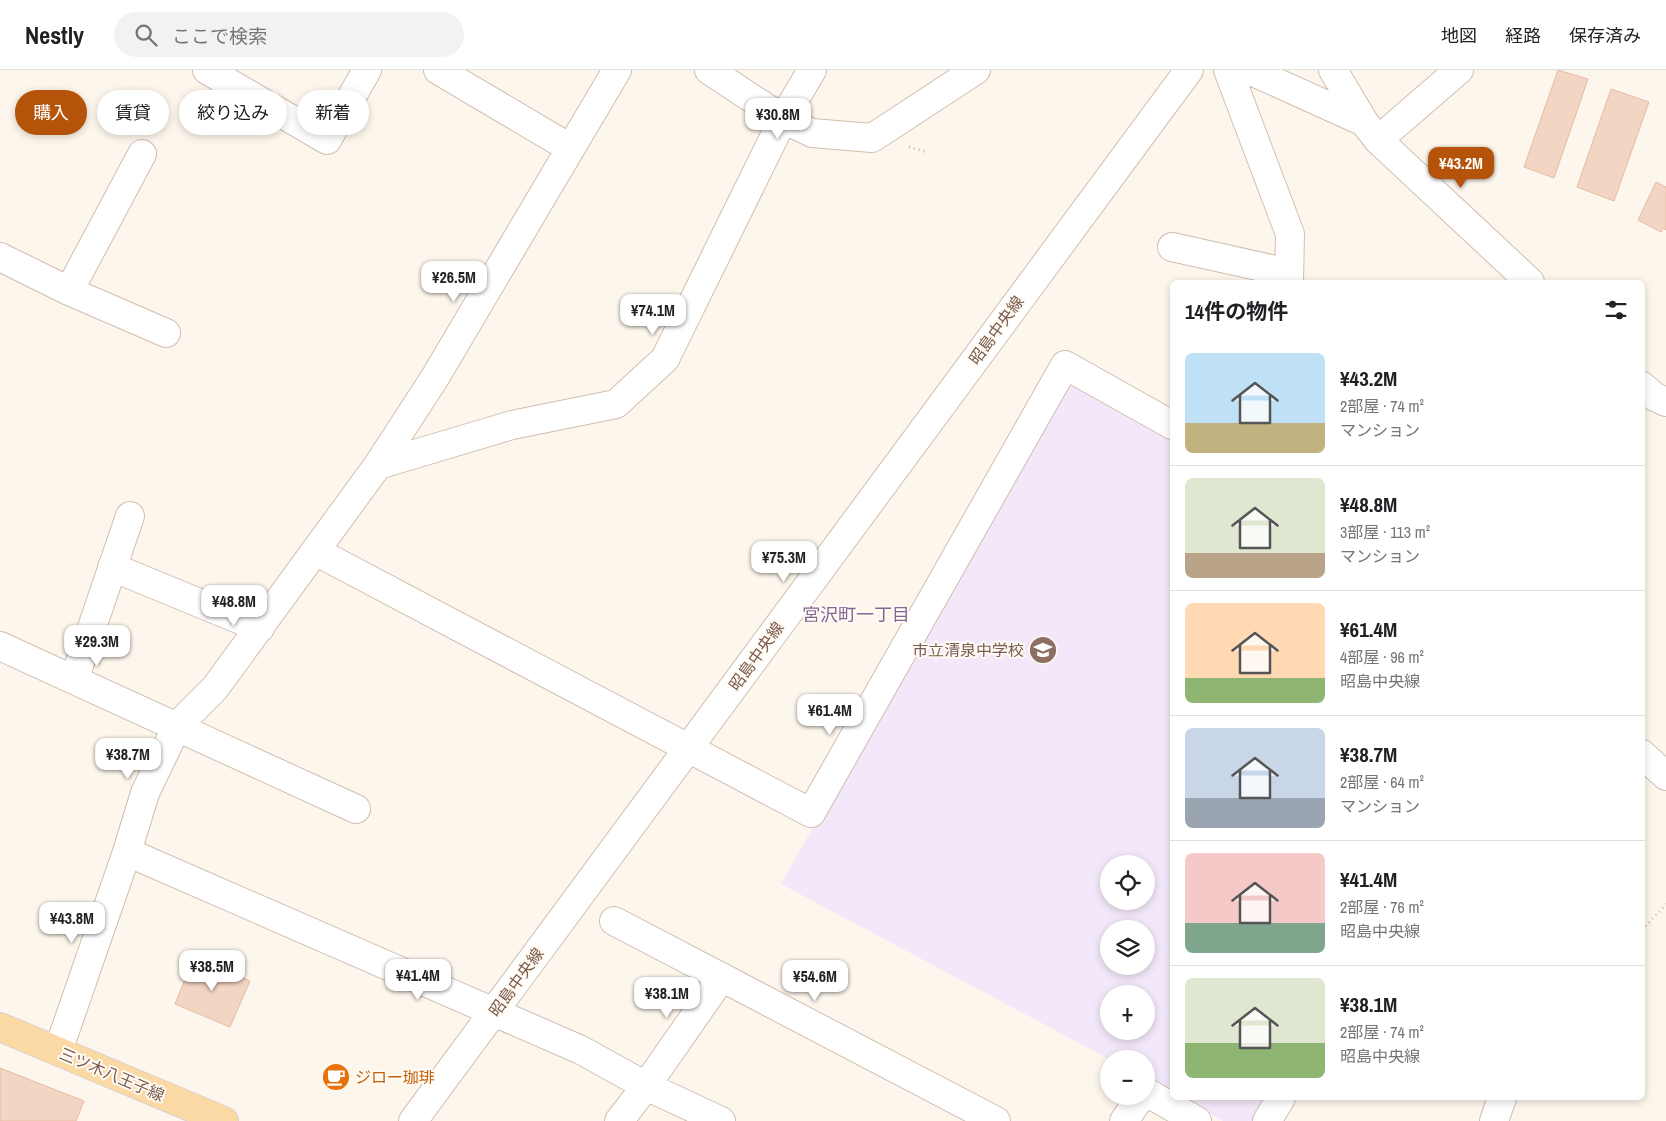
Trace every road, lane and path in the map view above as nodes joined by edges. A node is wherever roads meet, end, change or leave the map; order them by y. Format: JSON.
{"nodes":[{"id":1,"x":207,"y":70,"type":"edge"},
{"id":2,"x":366,"y":70,"type":"edge"},
{"id":3,"x":438,"y":70,"type":"edge"},
{"id":4,"x":617,"y":70,"type":"edge"},
{"id":5,"x":709,"y":70,"type":"edge"},
{"id":6,"x":812,"y":70,"type":"edge"},
{"id":7,"x":976,"y":70,"type":"edge"},
{"id":8,"x":1189,"y":70,"type":"edge"},
{"id":9,"x":1228,"y":70,"type":"edge"},
{"id":10,"x":1249,"y":70,"type":"edge"},
{"id":11,"x":1333,"y":70,"type":"edge"},
{"id":12,"x":1459,"y":70,"type":"edge"},
{"id":13,"x":783,"y":119,"type":"junction"},
{"id":14,"x":1371,"y":131,"type":"junction"},
{"id":15,"x":570,"y":148,"type":"junction"},
{"id":16,"x":142,"y":154,"type":"dead end"},
{"id":17,"x":1172,"y":247,"type":"dead end"},
{"id":18,"x":0,"y":257,"type":"edge"},
{"id":19,"x":1289,"y":278,"type":"edge"},
{"id":20,"x":1528,"y":280,"type":"edge"},
{"id":21,"x":69,"y":291,"type":"junction"},
{"id":22,"x":166,"y":333,"type":"dead end"},
{"id":23,"x":1170,"y":424,"type":"edge"},
{"id":24,"x":378,"y":465,"type":"junction"},
{"id":25,"x":130,"y":516,"type":"dead end"},
{"id":26,"x":317,"y":552,"type":"junction"},
{"id":27,"x":112,"y":567,"type":"junction"},
{"id":28,"x":260,"y":628,"type":"junction"},
{"id":29,"x":0,"y":646,"type":"edge"},
{"id":30,"x":74,"y":680,"type":"junction"},
{"id":31,"x":177,"y":726,"type":"junction"},
{"id":32,"x":689,"y":747,"type":"junction"},
{"id":33,"x":1645,"y":757,"type":"edge"},
{"id":34,"x":1666,"y":776,"type":"edge"},
{"id":35,"x":356,"y":809,"type":"dead end"},
{"id":36,"x":127,"y":852,"type":"junction"},
{"id":37,"x":1666,"y":904,"type":"edge"},
{"id":38,"x":614,"y":921,"type":"dead end"},
{"id":39,"x":1645,"y":927,"type":"edge"},
{"id":40,"x":722,"y":977,"type":"junction"},
{"id":41,"x":494,"y":1012,"type":"junction"},
{"id":42,"x":0,"y":1028,"type":"edge"},
{"id":43,"x":58,"y":1051,"type":"junction"},
{"id":44,"x":646,"y":1086,"type":"junction"},
{"id":45,"x":1155,"y":1097,"type":"edge"},
{"id":46,"x":1280,"y":1100,"type":"edge"},
{"id":47,"x":1501,"y":1100,"type":"edge"},
{"id":48,"x":1135,"y":1105,"type":"edge"},
{"id":49,"x":217,"y":1120,"type":"edge"},
{"id":50,"x":413,"y":1121,"type":"edge"},
{"id":51,"x":620,"y":1121,"type":"edge"},
{"id":52,"x":722,"y":1121,"type":"edge"},
{"id":53,"x":996,"y":1121,"type":"edge"},
{"id":54,"x":1124,"y":1121,"type":"edge"},
{"id":55,"x":1197,"y":1121,"type":"edge"},
{"id":56,"x":1267,"y":1121,"type":"edge"},
{"id":57,"x":1494,"y":1121,"type":"edge"}],
"edges":[{"from":1,"to":2,"type":"street"},
{"from":3,"to":15,"type":"street"},
{"from":4,"to":15,"type":"street"},
{"from":5,"to":13,"type":"street"},
{"from":6,"to":13,"type":"street"},
{"from":7,"to":13,"type":"street"},
{"from":8,"to":32,"type":"street","name":"昭島中央線"},
{"from":9,"to":19,"type":"street"},
{"from":10,"to":14,"type":"street"},
{"from":11,"to":14,"type":"street"},
{"from":12,"to":14,"type":"street"},
{"from":13,"to":24,"type":"street"},
{"from":14,"to":20,"type":"street"},
{"from":15,"to":24,"type":"street"},
{"from":16,"to":21,"type":"street"},
{"from":17,"to":19,"type":"street"},
{"from":18,"to":21,"type":"street"},
{"from":21,"to":22,"type":"street"},
{"from":23,"to":32,"type":"street"},
{"from":24,"to":26,"type":"street"},
{"from":25,"to":27,"type":"street"},
{"from":26,"to":28,"type":"street"},
{"from":26,"to":32,"type":"street"},
{"from":27,"to":28,"type":"street"},
{"from":27,"to":30,"type":"street"},
{"from":28,"to":31,"type":"street"},
{"from":29,"to":30,"type":"street"},
{"from":30,"to":31,"type":"street"},
{"from":31,"to":35,"type":"street"},
{"from":31,"to":36,"type":"street"},
{"from":32,"to":41,"type":"street","name":"昭島中央線"},
{"from":33,"to":34,"type":"street"},
{"from":36,"to":41,"type":"street"},
{"from":36,"to":43,"type":"street"},
{"from":37,"to":39,"type":"path"},
{"from":38,"to":40,"type":"street"},
{"from":40,"to":44,"type":"street"},
{"from":40,"to":53,"type":"street"},
{"from":41,"to":44,"type":"street"},
{"from":41,"to":50,"type":"street","name":"昭島中央線"},
{"from":42,"to":43,"type":"main road","name":"三ツ木八王子線"},
{"from":43,"to":49,"type":"main road","name":"三ツ木八王子線"},
{"from":44,"to":51,"type":"street"},
{"from":44,"to":52,"type":"street"},
{"from":45,"to":55,"type":"street"},
{"from":46,"to":56,"type":"street"},
{"from":47,"to":57,"type":"street"},
{"from":48,"to":54,"type":"street"}]}
